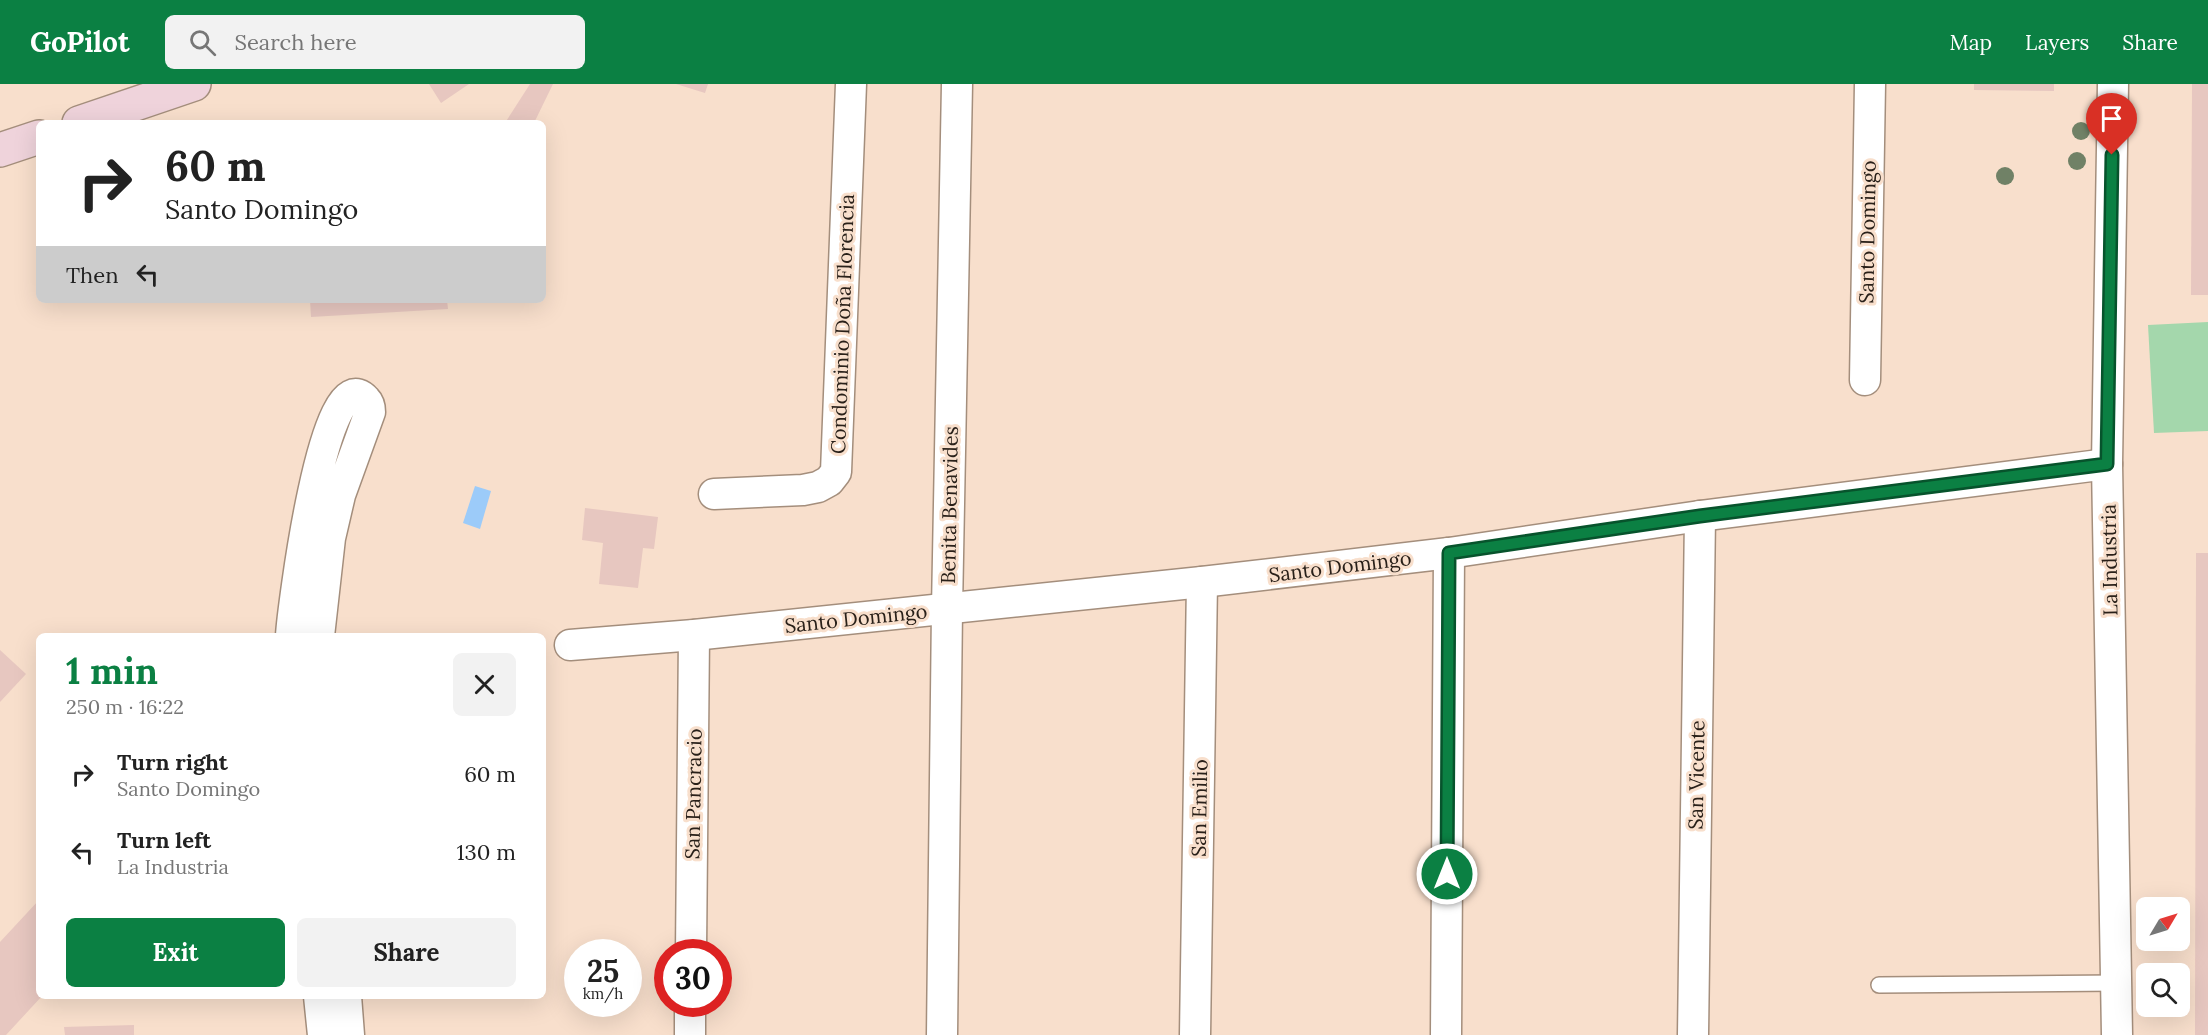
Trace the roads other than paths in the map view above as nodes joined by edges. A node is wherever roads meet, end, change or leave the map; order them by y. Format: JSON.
{"nodes":[{"id":1,"x":194,"y":84,"type":"edge"},
{"id":2,"x":851,"y":84,"type":"edge"},
{"id":3,"x":957,"y":84,"type":"edge"},
{"id":4,"x":1870,"y":84,"type":"edge"},
{"id":5,"x":2113,"y":84,"type":"edge"},
{"id":6,"x":88,"y":120,"type":"edge"},
{"id":7,"x":36,"y":137,"type":"edge"},
{"id":8,"x":0,"y":150,"type":"edge"},
{"id":9,"x":1865,"y":380,"type":"dead end"},
{"id":10,"x":2107,"y":464,"type":"junction"},
{"id":11,"x":714,"y":494,"type":"dead end"},
{"id":12,"x":1700,"y":516,"type":"junction"},
{"id":13,"x":1449,"y":553,"type":"junction"},
{"id":14,"x":1202,"y":582,"type":"junction"},
{"id":15,"x":947,"y":609,"type":"junction"},
{"id":16,"x":291,"y":633,"type":"edge"},
{"id":17,"x":319,"y":633,"type":"edge"},
{"id":18,"x":694,"y":635,"type":"junction"},
{"id":19,"x":570,"y":645,"type":"dead end"},
{"id":20,"x":691,"y":939,"type":"edge"},
{"id":21,"x":2117,"y":983,"type":"junction"},
{"id":22,"x":1879,"y":985,"type":"dead end"},
{"id":23,"x":319,"y":999,"type":"edge"},
{"id":24,"x":346,"y":999,"type":"edge"},
{"id":25,"x":690,"y":1017,"type":"edge"},
{"id":26,"x":323,"y":1035,"type":"edge"},
{"id":27,"x":349,"y":1035,"type":"edge"},
{"id":28,"x":690,"y":1035,"type":"edge"},
{"id":29,"x":942,"y":1035,"type":"edge"},
{"id":30,"x":1195,"y":1035,"type":"edge"},
{"id":31,"x":1446,"y":1035,"type":"edge"},
{"id":32,"x":1693,"y":1035,"type":"edge"},
{"id":33,"x":2117,"y":1035,"type":"edge"}],
"edges":[{"from":1,"to":6,"type":"main road"},
{"from":2,"to":11,"type":"street","name":"Condominio Doña Florencia"},
{"from":3,"to":15,"type":"street","name":"Benita Benavides"},
{"from":4,"to":9,"type":"street","name":"Santo Domingo"},
{"from":5,"to":10,"type":"street","name":"La Industria"},
{"from":7,"to":8,"type":"main road"},
{"from":10,"to":12,"type":"street","name":"Santo Domingo"},
{"from":10,"to":21,"type":"street","name":"La Industria"},
{"from":12,"to":13,"type":"street","name":"Santo Domingo"},
{"from":12,"to":32,"type":"street","name":"San Vicente"},
{"from":13,"to":14,"type":"street","name":"Santo Domingo"},
{"from":13,"to":31,"type":"street"},
{"from":14,"to":15,"type":"street","name":"Santo Domingo"},
{"from":14,"to":30,"type":"street","name":"San Emilio"},
{"from":15,"to":18,"type":"street","name":"Santo Domingo"},
{"from":15,"to":29,"type":"street","name":"Benita Benavides"},
{"from":16,"to":17,"type":"street"},
{"from":18,"to":19,"type":"street","name":"Santo Domingo"},
{"from":18,"to":20,"type":"street","name":"San Pancracio"},
{"from":21,"to":22,"type":"lane"},
{"from":21,"to":33,"type":"street","name":"La Industria"},
{"from":23,"to":26,"type":"street"},
{"from":24,"to":27,"type":"street"},
{"from":25,"to":28,"type":"street"}]}
